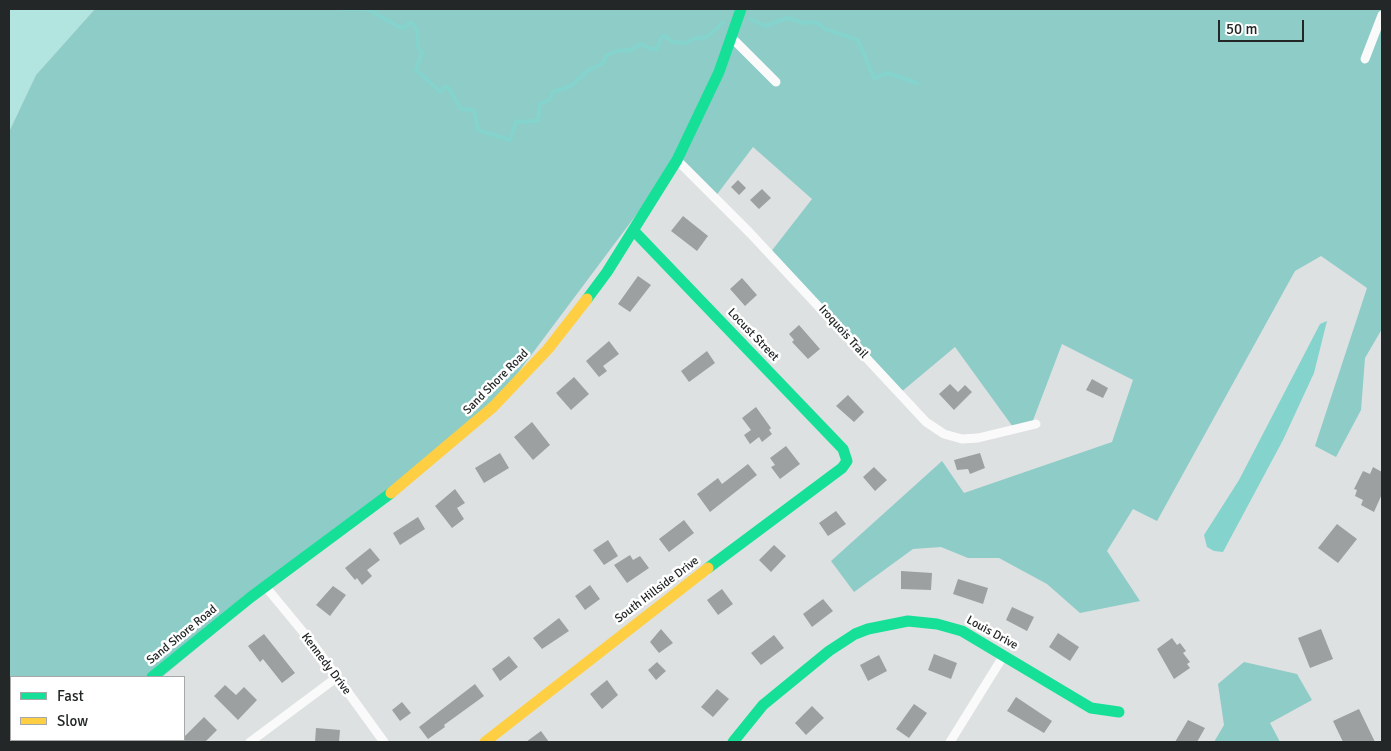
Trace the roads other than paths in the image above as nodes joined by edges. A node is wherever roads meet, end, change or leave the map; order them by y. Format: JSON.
{"nodes":[{"id":1,"x":741,"y":9,"type":"edge"},
{"id":2,"x":1382,"y":15,"type":"edge"},
{"id":3,"x":732,"y":38,"type":"junction"},
{"id":4,"x":1366,"y":59,"type":"dead end"},
{"id":5,"x":776,"y":82,"type":"dead end"},
{"id":6,"x":677,"y":160,"type":"junction"},
{"id":7,"x":634,"y":231,"type":"junction"},
{"id":8,"x":1036,"y":424,"type":"dead end"},
{"id":9,"x":847,"y":461,"type":"joint"},
{"id":10,"x":265,"y":586,"type":"junction"},
{"id":11,"x":1004,"y":655,"type":"junction"},
{"id":12,"x":153,"y":676,"type":"edge"},
{"id":13,"x":336,"y":678,"type":"junction"},
{"id":14,"x":1119,"y":712,"type":"dead end"},
{"id":15,"x":250,"y":742,"type":"edge"},
{"id":16,"x":384,"y":742,"type":"edge"},
{"id":17,"x":485,"y":742,"type":"edge"},
{"id":18,"x":733,"y":742,"type":"edge"},
{"id":19,"x":950,"y":742,"type":"edge"}],
"edges":[{"from":1,"to":3,"type":"street","name":"Sand Shore Road"},
{"from":2,"to":4,"type":"street"},
{"from":3,"to":5,"type":"street"},
{"from":3,"to":6,"type":"street","name":"Sand Shore Road"},
{"from":6,"to":7,"type":"street","name":"Sand Shore Road"},
{"from":6,"to":8,"type":"street","name":"Iroquois Trail"},
{"from":7,"to":9,"type":"street","name":"Locust Street"},
{"from":7,"to":10,"type":"street","name":"Sand Shore Road"},
{"from":9,"to":17,"type":"street","name":"South Hillside Drive"},
{"from":10,"to":12,"type":"street","name":"Sand Shore Road"},
{"from":10,"to":13,"type":"street","name":"Kennedy Drive"},
{"from":11,"to":14,"type":"street","name":"Louis Drive"},
{"from":11,"to":18,"type":"street","name":"Louis Drive"},
{"from":11,"to":19,"type":"street"},
{"from":13,"to":15,"type":"street"},
{"from":13,"to":16,"type":"street","name":"Kennedy Drive"}]}
